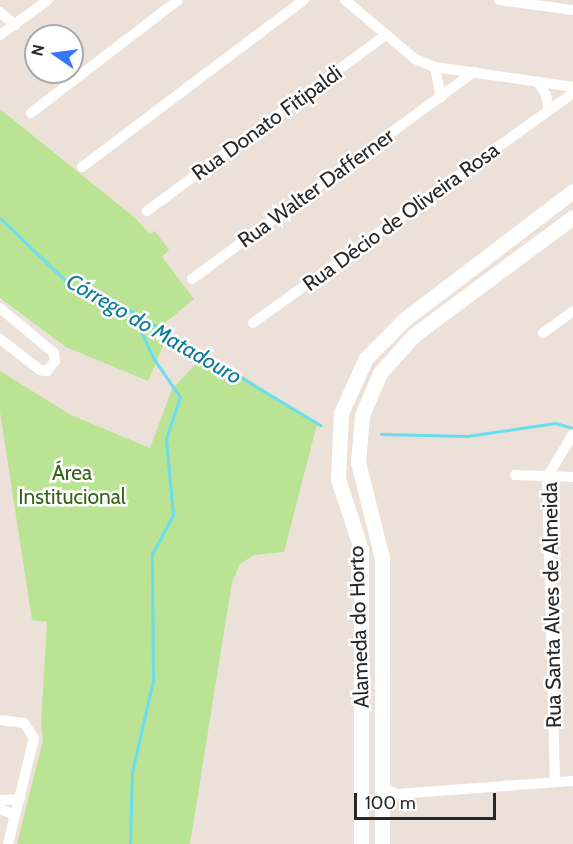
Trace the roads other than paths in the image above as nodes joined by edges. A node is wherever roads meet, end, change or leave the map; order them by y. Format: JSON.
{"nodes":[{"id":1,"x":48,"y":0,"type":"edge"},
{"id":2,"x":178,"y":0,"type":"edge"},
{"id":3,"x":303,"y":0,"type":"edge"},
{"id":4,"x":345,"y":0,"type":"edge"},
{"id":5,"x":499,"y":0,"type":"edge"},
{"id":6,"x":573,"y":10,"type":"edge"},
{"id":7,"x":0,"y":12,"type":"edge"},
{"id":8,"x":15,"y":25,"type":"junction"},
{"id":9,"x":0,"y":35,"type":"edge"},
{"id":10,"x":386,"y":35,"type":"junction"},
{"id":11,"x":435,"y":66,"type":"junction"},
{"id":12,"x":474,"y":72,"type":"junction"},
{"id":13,"x":538,"y":82,"type":"junction"},
{"id":14,"x":573,"y":87,"type":"edge"},
{"id":15,"x":573,"y":93,"type":"edge"},
{"id":16,"x":441,"y":97,"type":"junction"},
{"id":17,"x":549,"y":110,"type":"junction"},
{"id":18,"x":31,"y":113,"type":"dead end"},
{"id":19,"x":82,"y":167,"type":"dead end"},
{"id":20,"x":573,"y":190,"type":"edge"},
{"id":21,"x":147,"y":211,"type":"dead end"},
{"id":22,"x":573,"y":217,"type":"edge"},
{"id":23,"x":192,"y":279,"type":"dead end"},
{"id":24,"x":0,"y":309,"type":"edge"},
{"id":25,"x":573,"y":311,"type":"edge"},
{"id":26,"x":253,"y":323,"type":"dead end"},
{"id":27,"x":543,"y":333,"type":"dead end"},
{"id":28,"x":0,"y":339,"type":"edge"},
{"id":29,"x":569,"y":440,"type":"edge"},
{"id":30,"x":515,"y":475,"type":"dead end"},
{"id":31,"x":573,"y":476,"type":"edge"},
{"id":32,"x":547,"y":477,"type":"junction"},
{"id":33,"x":0,"y":720,"type":"edge"},
{"id":34,"x":573,"y":781,"type":"edge"},
{"id":35,"x":555,"y":782,"type":"junction"},
{"id":36,"x":382,"y":786,"type":"junction"},
{"id":37,"x":20,"y":799,"type":"junction"},
{"id":38,"x":0,"y":800,"type":"edge"},
{"id":39,"x":0,"y":809,"type":"edge"},
{"id":40,"x":15,"y":815,"type":"junction"},
{"id":41,"x":8,"y":844,"type":"edge"},
{"id":42,"x":361,"y":844,"type":"edge"},
{"id":43,"x":382,"y":844,"type":"edge"}],
"edges":[{"from":1,"to":8,"type":"street"},
{"from":2,"to":18,"type":"street"},
{"from":3,"to":19,"type":"street"},
{"from":4,"to":10,"type":"street"},
{"from":5,"to":6,"type":"street"},
{"from":7,"to":8,"type":"street"},
{"from":8,"to":9,"type":"street"},
{"from":10,"to":11,"type":"street"},
{"from":10,"to":21,"type":"street","name":"Rua Donato Fitipaldi"},
{"from":11,"to":12,"type":"street"},
{"from":11,"to":16,"type":"street"},
{"from":12,"to":13,"type":"street"},
{"from":12,"to":16,"type":"street","name":"Rua Walter Dafferner"},
{"from":13,"to":14,"type":"street"},
{"from":13,"to":17,"type":"street"},
{"from":15,"to":17,"type":"street","name":"Rua Décio de Oliveira Rosa"},
{"from":16,"to":23,"type":"street","name":"Rua Walter Dafferner"},
{"from":17,"to":26,"type":"street","name":"Rua Décio de Oliveira Rosa"},
{"from":20,"to":42,"type":"main road","name":"Alameda do Horto"},
{"from":22,"to":36,"type":"main road","name":"Alameda do Horto"},
{"from":24,"to":28,"type":"street"},
{"from":25,"to":27,"type":"street"},
{"from":29,"to":31,"type":"street"},
{"from":29,"to":32,"type":"street","name":"Rua Santa Alves de Almeida"},
{"from":30,"to":32,"type":"street"},
{"from":31,"to":32,"type":"street"},
{"from":32,"to":35,"type":"street","name":"Rua Santa Alves de Almeida"},
{"from":33,"to":37,"type":"street"},
{"from":34,"to":35,"type":"street"},
{"from":35,"to":36,"type":"street"},
{"from":36,"to":43,"type":"main road","name":"Alameda do Horto"},
{"from":37,"to":38,"type":"street"},
{"from":37,"to":40,"type":"street"},
{"from":39,"to":40,"type":"street"},
{"from":40,"to":41,"type":"street"}]}
